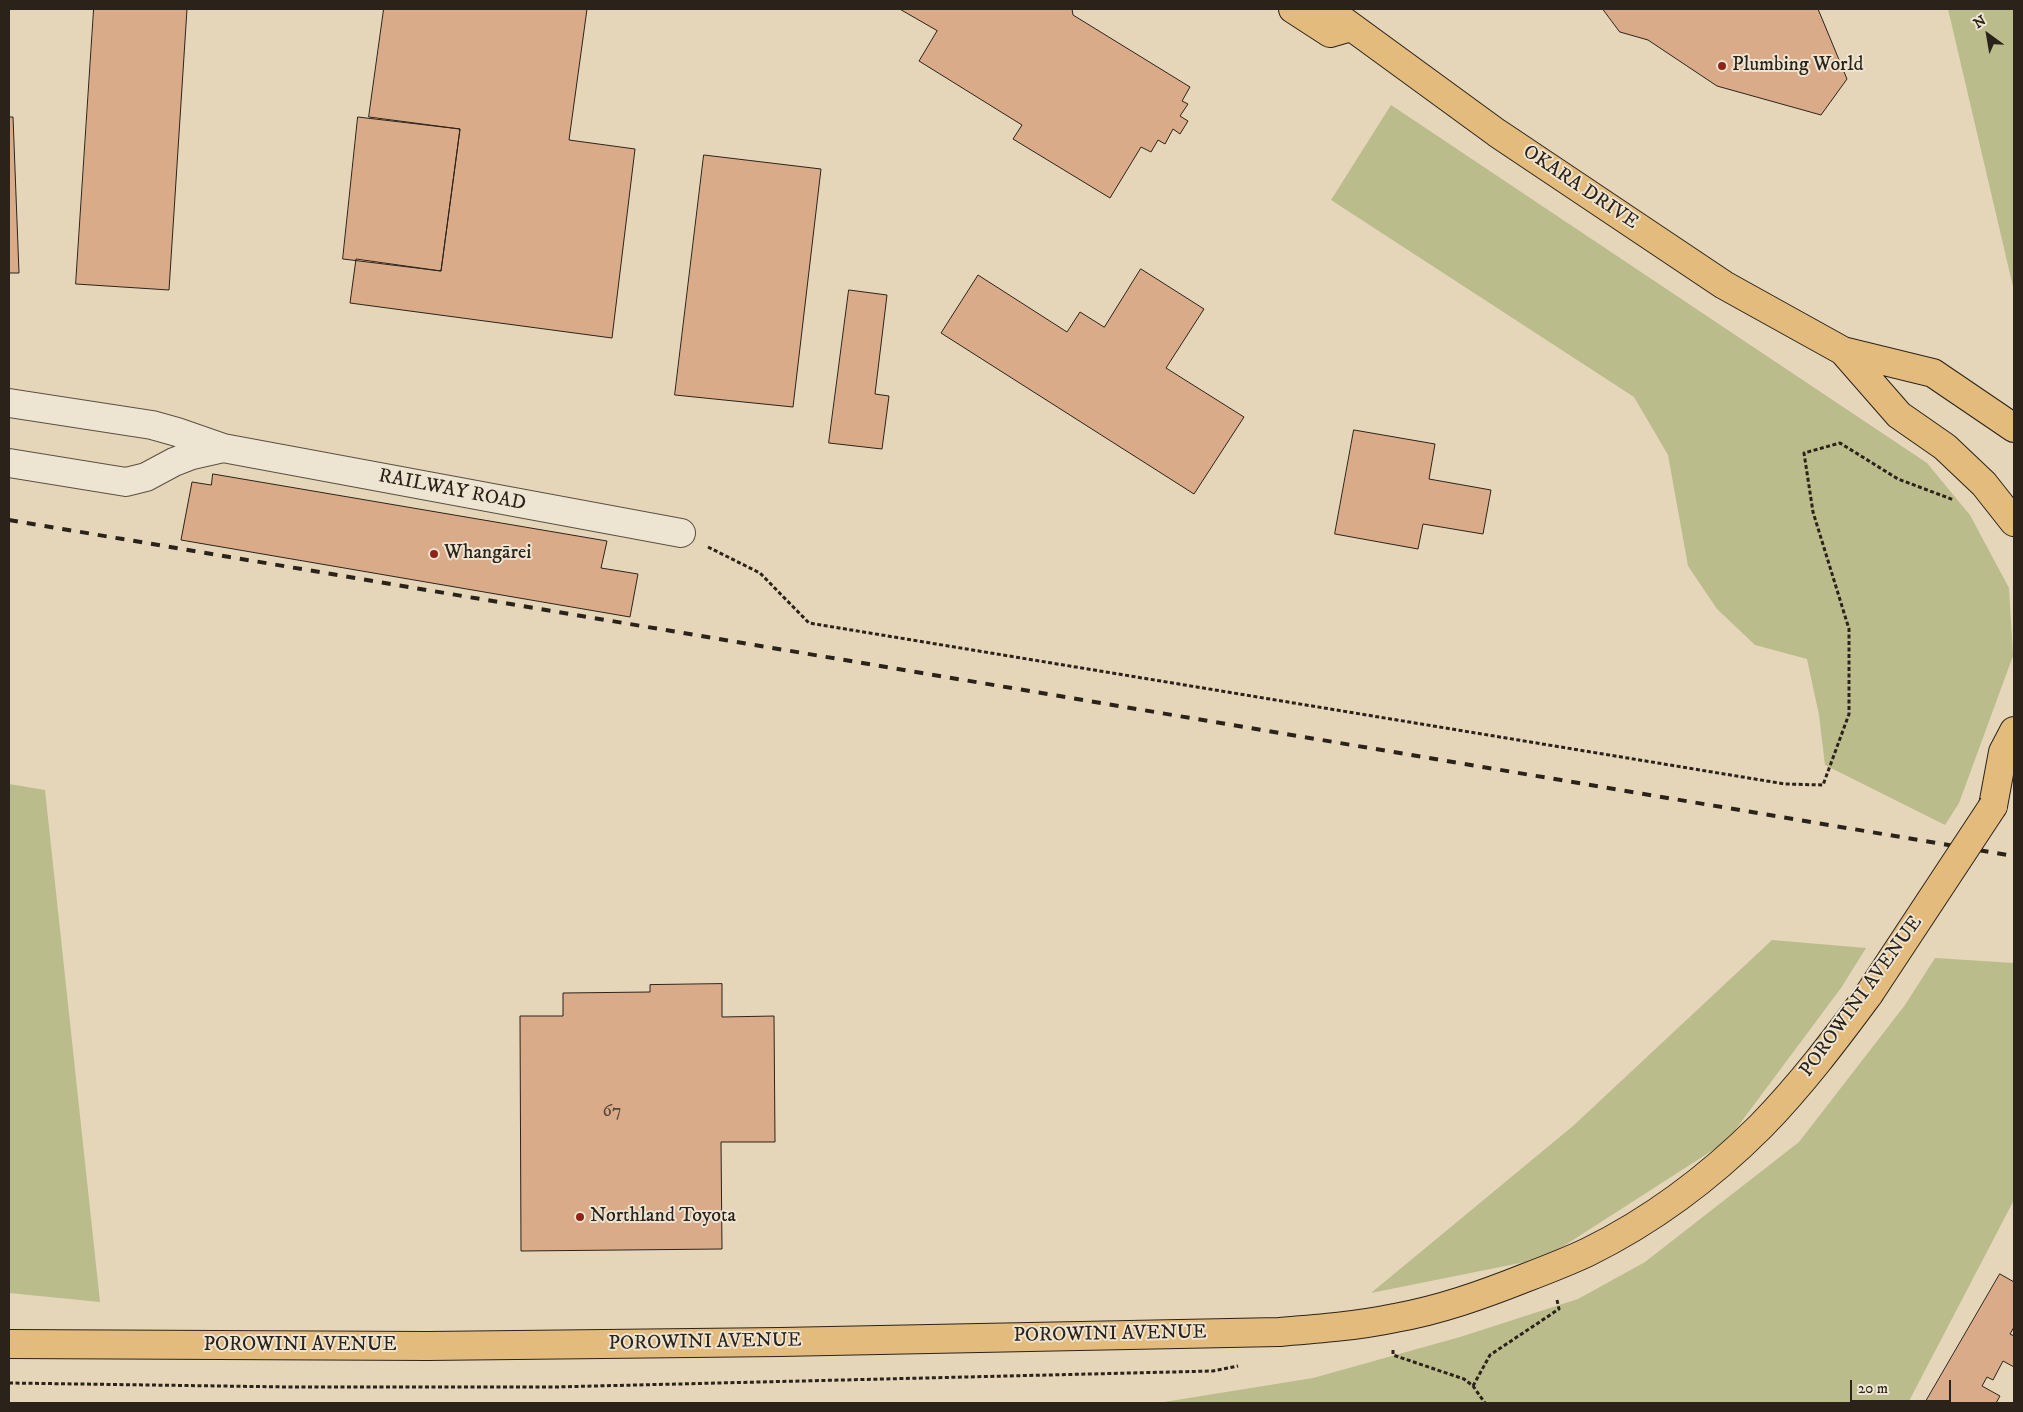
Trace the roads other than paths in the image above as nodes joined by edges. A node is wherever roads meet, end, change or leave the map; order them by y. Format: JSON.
{"nodes":[{"id":1,"x":1293,"y":9,"type":"edge"},
{"id":2,"x":1327,"y":9,"type":"edge"},
{"id":3,"x":1351,"y":27,"type":"junction"},
{"id":4,"x":1843,"y":351,"type":"junction"},
{"id":5,"x":9,"y":403,"type":"edge"},
{"id":6,"x":2014,"y":428,"type":"edge"},
{"id":7,"x":223,"y":448,"type":"junction"},
{"id":8,"x":9,"y":463,"type":"edge"},
{"id":9,"x":2014,"y":522,"type":"edge"},
{"id":10,"x":681,"y":533,"type":"road end"},
{"id":11,"x":2014,"y":730,"type":"edge"},
{"id":12,"x":2014,"y":786,"type":"edge"},
{"id":13,"x":1993,"y":806,"type":"junction"},
{"id":14,"x":9,"y":1344,"type":"edge"}],
"edges":[{"from":1,"to":3,"type":"main road"},
{"from":2,"to":3,"type":"main road","name":"OKARA DRIVE"},
{"from":3,"to":4,"type":"main road","name":"OKARA DRIVE"},
{"from":4,"to":6,"type":"main road","name":"OKARA DRIVE"},
{"from":4,"to":9,"type":"main road","name":"OKARA DRIVE"},
{"from":5,"to":7,"type":"street","name":"RAILWAY ROAD"},
{"from":7,"to":8,"type":"street","name":"RAILWAY ROAD"},
{"from":7,"to":10,"type":"street","name":"RAILWAY ROAD"},
{"from":11,"to":13,"type":"main road","name":"POROWINI AVENUE"},
{"from":12,"to":13,"type":"main road","name":"POROWINI AVENUE"},
{"from":13,"to":14,"type":"main road","name":"POROWINI AVENUE","bridge":true}]}
